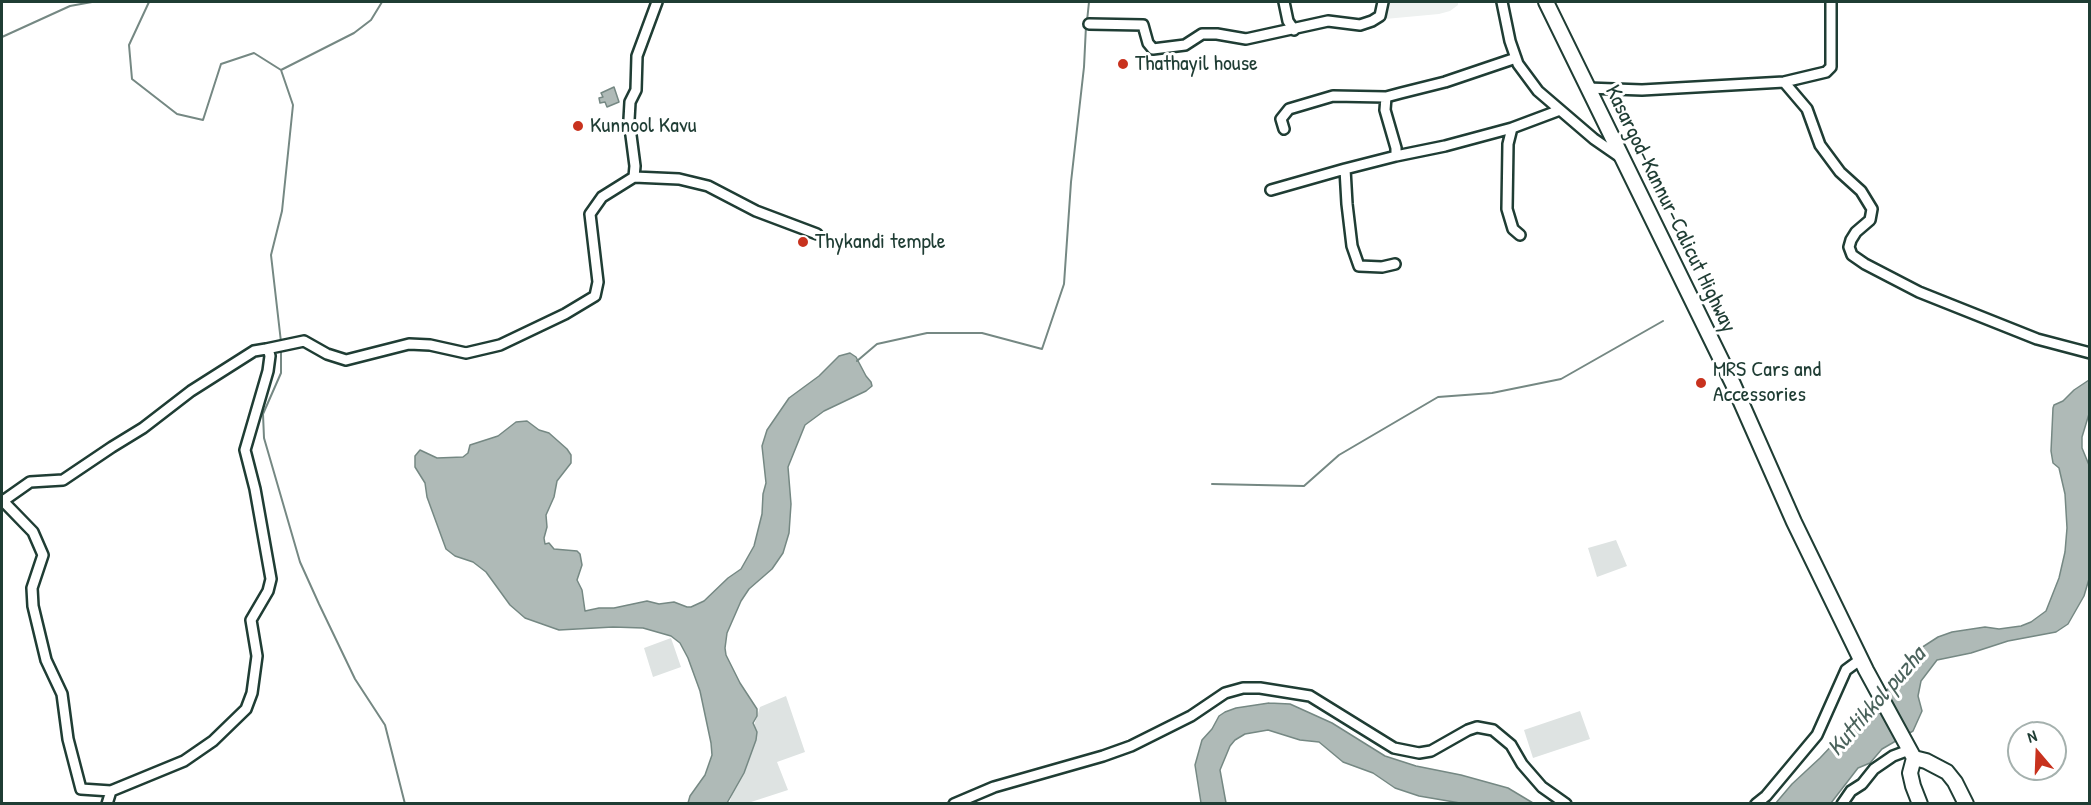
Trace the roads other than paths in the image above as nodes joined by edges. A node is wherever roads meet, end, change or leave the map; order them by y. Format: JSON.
{"nodes":[{"id":1,"x":657,"y":2,"type":"edge"},
{"id":2,"x":1284,"y":2,"type":"edge"},
{"id":3,"x":1383,"y":2,"type":"edge"},
{"id":4,"x":1502,"y":2,"type":"edge"},
{"id":5,"x":1546,"y":2,"type":"edge"},
{"id":6,"x":1831,"y":2,"type":"edge"},
{"id":7,"x":1089,"y":24,"type":"dead end"},
{"id":8,"x":1294,"y":30,"type":"junction"},
{"id":9,"x":1516,"y":58,"type":"junction"},
{"id":10,"x":1784,"y":82,"type":"junction"},
{"id":11,"x":1587,"y":88,"type":"junction"},
{"id":12,"x":1386,"y":97,"type":"junction"},
{"id":13,"x":1560,"y":110,"type":"junction"},
{"id":14,"x":1284,"y":129,"type":"dead end"},
{"id":15,"x":1512,"y":129,"type":"junction"},
{"id":16,"x":1396,"y":156,"type":"junction"},
{"id":17,"x":1622,"y":159,"type":"junction"},
{"id":18,"x":1345,"y":169,"type":"junction"},
{"id":19,"x":634,"y":177,"type":"junction"},
{"id":20,"x":1271,"y":190,"type":"dead end"},
{"id":21,"x":817,"y":234,"type":"dead end"},
{"id":22,"x":1520,"y":235,"type":"dead end"},
{"id":23,"x":1395,"y":264,"type":"dead end"},
{"id":24,"x":269,"y":349,"type":"junction"},
{"id":25,"x":2090,"y":353,"type":"edge"},
{"id":26,"x":2,"y":500,"type":"edge"},
{"id":27,"x":1863,"y":665,"type":"junction"},
{"id":28,"x":1909,"y":750,"type":"junction"},
{"id":29,"x":111,"y":791,"type":"junction"},
{"id":30,"x":107,"y":803,"type":"edge"},
{"id":31,"x":954,"y":804,"type":"edge"},
{"id":32,"x":1566,"y":804,"type":"edge"},
{"id":33,"x":1756,"y":804,"type":"edge"},
{"id":34,"x":1842,"y":804,"type":"edge"},
{"id":35,"x":1920,"y":804,"type":"edge"},
{"id":36,"x":1965,"y":804,"type":"edge"}],
"edges":[{"from":1,"to":19,"type":"street"},
{"from":2,"to":8,"type":"street"},
{"from":3,"to":8,"type":"street"},
{"from":4,"to":9,"type":"street"},
{"from":5,"to":11,"type":"highway","name":"Kasargod-Kannur-Calicut Highway"},
{"from":6,"to":10,"type":"street"},
{"from":7,"to":8,"type":"street"},
{"from":9,"to":12,"type":"street"},
{"from":9,"to":13,"type":"street"},
{"from":10,"to":11,"type":"street"},
{"from":10,"to":25,"type":"street"},
{"from":11,"to":17,"type":"highway","name":"Kasargod-Kannur-Calicut Highway"},
{"from":12,"to":14,"type":"street"},
{"from":12,"to":16,"type":"street"},
{"from":13,"to":15,"type":"street"},
{"from":13,"to":17,"type":"street"},
{"from":15,"to":16,"type":"street"},
{"from":15,"to":22,"type":"street"},
{"from":16,"to":18,"type":"street"},
{"from":17,"to":27,"type":"highway","name":"Kasargod-Kannur-Calicut Highway"},
{"from":18,"to":20,"type":"street"},
{"from":18,"to":23,"type":"street"},
{"from":19,"to":21,"type":"street"},
{"from":19,"to":24,"type":"street"},
{"from":24,"to":26,"type":"street"},
{"from":24,"to":29,"type":"street"},
{"from":26,"to":29,"type":"street"},
{"from":27,"to":28,"type":"highway","name":"Kasargod-Kannur-Calicut Highway"},
{"from":27,"to":33,"type":"street"},
{"from":28,"to":34,"type":"street"},
{"from":28,"to":35,"type":"highway","name":"Kasargod-Kannur-Calicut Highway"},
{"from":28,"to":36,"type":"highway"},
{"from":29,"to":30,"type":"street"},
{"from":31,"to":32,"type":"street"}]}
